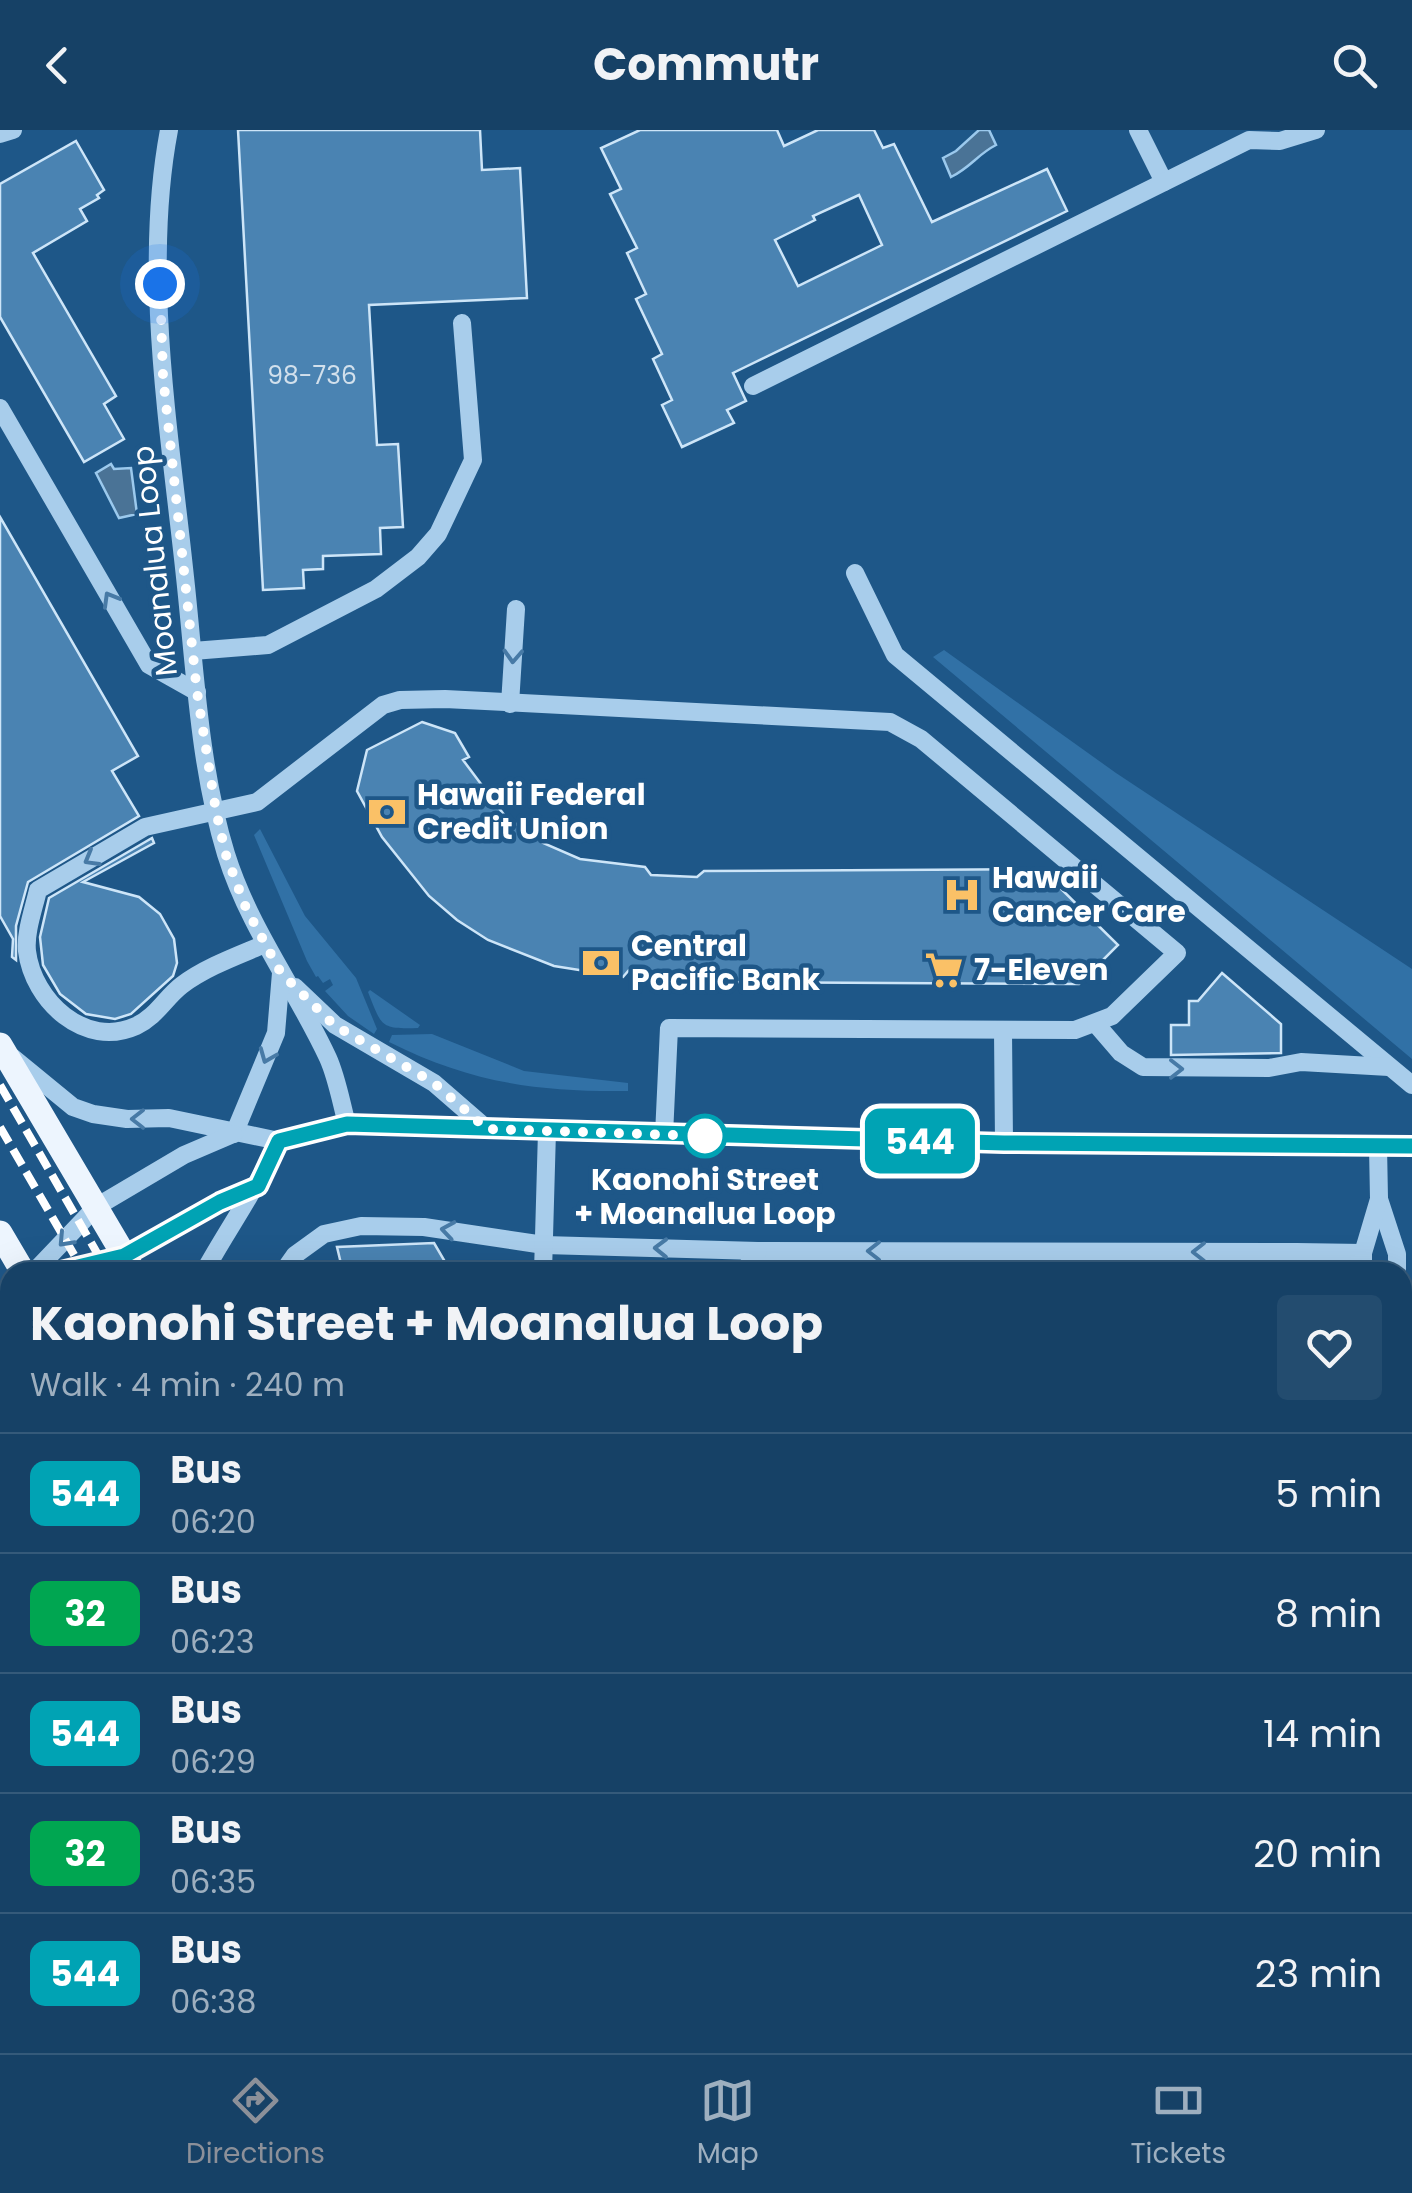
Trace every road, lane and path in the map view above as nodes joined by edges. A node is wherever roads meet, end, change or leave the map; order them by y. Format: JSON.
{"nodes":[{"id":1,"x":14,"y":130,"type":"edge"},
{"id":2,"x":168,"y":130,"type":"edge"},
{"id":3,"x":1138,"y":130,"type":"edge"},
{"id":4,"x":1316,"y":130,"type":"edge"},
{"id":5,"x":0,"y":134,"type":"edge"},
{"id":6,"x":1247,"y":135,"type":"edge"},
{"id":7,"x":1164,"y":182,"type":"junction"},
{"id":8,"x":462,"y":323,"type":"dead end"},
{"id":9,"x":753,"y":386,"type":"dead end"},
{"id":10,"x":0,"y":408,"type":"edge"},
{"id":11,"x":855,"y":573,"type":"dead end"},
{"id":12,"x":516,"y":609,"type":"dead end"},
{"id":13,"x":193,"y":651,"type":"junction"},
{"id":14,"x":197,"y":692,"type":"junction"},
{"id":15,"x":510,"y":704,"type":"junction"},
{"id":16,"x":216,"y":811,"type":"junction"},
{"id":17,"x":265,"y":944,"type":"junction"},
{"id":18,"x":281,"y":973,"type":"junction"},
{"id":19,"x":1096,"y":1024,"type":"junction"},
{"id":20,"x":1003,"y":1030,"type":"junction"},
{"id":21,"x":1,"y":1047,"type":"edge"},
{"id":22,"x":1390,"y":1067,"type":"junction"},
{"id":23,"x":1412,"y":1086,"type":"edge"},
{"id":24,"x":347,"y":1124,"type":"junction"},
{"id":25,"x":487,"y":1129,"type":"junction"},
{"id":26,"x":548,"y":1131,"type":"junction"},
{"id":27,"x":234,"y":1134,"type":"junction"},
{"id":28,"x":664,"y":1135,"type":"junction"},
{"id":29,"x":279,"y":1141,"type":"junction"},
{"id":30,"x":1004,"y":1143,"type":"junction"},
{"id":31,"x":1378,"y":1146,"type":"junction"},
{"id":32,"x":1412,"y":1146,"type":"edge"},
{"id":33,"x":258,"y":1186,"type":"junction"},
{"id":34,"x":1379,"y":1199,"type":"junction"},
{"id":35,"x":96,"y":1208,"type":"junction"},
{"id":36,"x":0,"y":1232,"type":"edge"},
{"id":37,"x":544,"y":1245,"type":"junction"},
{"id":38,"x":758,"y":1251,"type":"junction"},
{"id":39,"x":1296,"y":1252,"type":"junction"},
{"id":40,"x":17,"y":1262,"type":"edge"},
{"id":41,"x":44,"y":1262,"type":"edge"},
{"id":42,"x":128,"y":1262,"type":"edge"},
{"id":43,"x":132,"y":1262,"type":"edge"},
{"id":44,"x":210,"y":1262,"type":"edge"},
{"id":45,"x":290,"y":1262,"type":"edge"},
{"id":46,"x":543,"y":1262,"type":"edge"},
{"id":47,"x":751,"y":1262,"type":"edge"},
{"id":48,"x":1296,"y":1262,"type":"edge"},
{"id":49,"x":1357,"y":1262,"type":"edge"},
{"id":50,"x":1363,"y":1262,"type":"edge"},
{"id":51,"x":1397,"y":1262,"type":"edge"}],
"edges":[{"from":1,"to":5,"type":"street"},
{"from":2,"to":13,"type":"street","name":"Moanalua Loop"},
{"from":3,"to":7,"type":"street"},
{"from":4,"to":6,"type":"street"},
{"from":6,"to":7,"type":"street"},
{"from":7,"to":9,"type":"street"},
{"from":8,"to":13,"type":"street"},
{"from":14,"to":10,"type":"street","one_way":true},
{"from":11,"to":22,"type":"street"},
{"from":12,"to":15,"type":"street","one_way":true},
{"from":13,"to":14,"type":"street","name":"Moanalua Loop"},
{"from":14,"to":16,"type":"street","name":"Moanalua Loop"},
{"from":15,"to":16,"type":"street"},
{"from":15,"to":19,"type":"street"},
{"from":16,"to":17,"type":"street","name":"Moanalua Loop"},
{"from":16,"to":17,"type":"street","one_way":true},
{"from":17,"to":18,"type":"street","name":"Moanalua Loop"},
{"from":18,"to":24,"type":"street","name":"Moanalua Loop"},
{"from":18,"to":25,"type":"street","name":"Moanalua Loop"},
{"from":18,"to":27,"type":"street","one_way":true},
{"from":19,"to":20,"type":"street"},
{"from":19,"to":22,"type":"street","one_way":true},
{"from":20,"to":28,"type":"street"},
{"from":20,"to":30,"type":"street"},
{"from":27,"to":21,"type":"street","one_way":true},
{"from":21,"to":35,"type":"main road"},
{"from":22,"to":23,"type":"street"},
{"from":24,"to":25,"type":"street"},
{"from":24,"to":29,"type":"street"},
{"from":25,"to":26,"type":"street"},
{"from":26,"to":28,"type":"street"},
{"from":26,"to":37,"type":"street"},
{"from":27,"to":29,"type":"street"},
{"from":27,"to":35,"type":"street"},
{"from":28,"to":30,"type":"street"},
{"from":29,"to":33,"type":"street"},
{"from":30,"to":31,"type":"street"},
{"from":31,"to":32,"type":"street"},
{"from":31,"to":34,"type":"street"},
{"from":33,"to":43,"type":"street"},
{"from":33,"to":44,"type":"street"},
{"from":34,"to":50,"type":"street"},
{"from":34,"to":51,"type":"street"},
{"from":35,"to":41,"type":"street","one_way":true},
{"from":35,"to":42,"type":"main road"},
{"from":36,"to":40,"type":"main road"},
{"from":38,"to":37,"type":"street","one_way":true},
{"from":37,"to":45,"type":"street","one_way":true},
{"from":37,"to":46,"type":"street"},
{"from":39,"to":38,"type":"street","one_way":true},
{"from":38,"to":47,"type":"street"},
{"from":39,"to":48,"type":"street"},
{"from":39,"to":49,"type":"street"}]}
